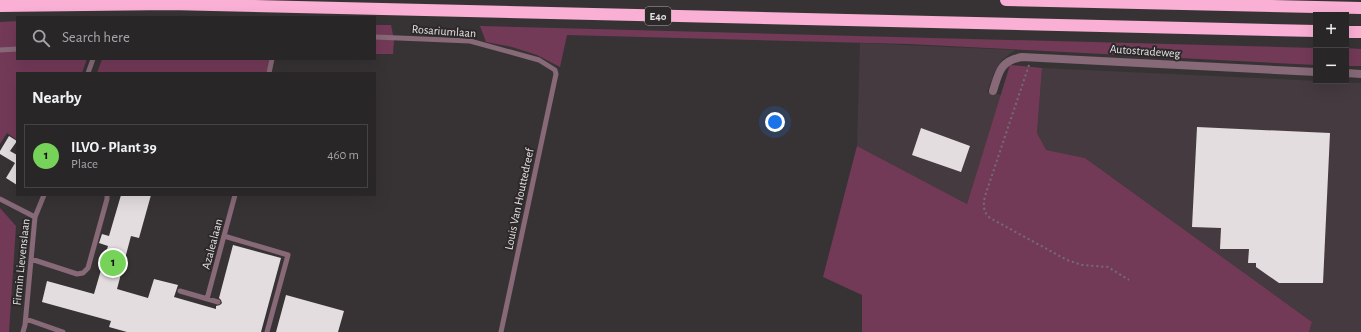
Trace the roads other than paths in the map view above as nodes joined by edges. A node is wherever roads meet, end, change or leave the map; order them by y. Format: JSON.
{"nodes":[{"id":1,"x":1006,"y":0,"type":"edge"},
{"id":2,"x":0,"y":6,"type":"edge"},
{"id":3,"x":1361,"y":8,"type":"edge"},
{"id":4,"x":1313,"y":31,"type":"edge"},
{"id":5,"x":1349,"y":32,"type":"edge"},
{"id":6,"x":1361,"y":32,"type":"edge"},
{"id":7,"x":376,"y":37,"type":"edge"},
{"id":8,"x":16,"y":49,"type":"edge"},
{"id":9,"x":0,"y":50,"type":"edge"},
{"id":10,"x":93,"y":60,"type":"edge"},
{"id":11,"x":272,"y":60,"type":"edge"},
{"id":12,"x":555,"y":70,"type":"joint"},
{"id":13,"x":88,"y":72,"type":"edge"},
{"id":14,"x":269,"y":72,"type":"edge"},
{"id":15,"x":1313,"y":72,"type":"edge"},
{"id":16,"x":1349,"y":73,"type":"edge"},
{"id":17,"x":1361,"y":74,"type":"edge"},
{"id":18,"x":993,"y":91,"type":"dead end"},
{"id":19,"x":44,"y":196,"type":"edge"},
{"id":20,"x":107,"y":196,"type":"edge"},
{"id":21,"x":235,"y":196,"type":"edge"},
{"id":22,"x":0,"y":199,"type":"edge"},
{"id":23,"x":35,"y":217,"type":"junction"},
{"id":24,"x":224,"y":236,"type":"junction"},
{"id":25,"x":31,"y":259,"type":"junction"},
{"id":26,"x":180,"y":291,"type":"dead end"},
{"id":27,"x":207,"y":299,"type":"junction"},
{"id":28,"x":218,"y":302,"type":"dead end"},
{"id":29,"x":26,"y":319,"type":"junction"},
{"id":30,"x":23,"y":332,"type":"edge"},
{"id":31,"x":63,"y":332,"type":"edge"},
{"id":32,"x":267,"y":332,"type":"edge"},
{"id":33,"x":501,"y":332,"type":"edge"}],
"edges":[{"from":1,"to":3,"type":"highway"},
{"from":2,"to":4,"type":"highway","number":"E40"},
{"from":5,"to":6,"type":"highway"},
{"from":7,"to":12,"type":"lane","name":"Rosariumlaan"},
{"from":8,"to":9,"type":"lane"},
{"from":10,"to":13,"type":"lane"},
{"from":11,"to":14,"type":"lane"},
{"from":12,"to":33,"type":"lane","name":"Louis Van Houttedreef"},
{"from":15,"to":18,"type":"street","name":"Autostradeweg"},
{"from":16,"to":17,"type":"street"},
{"from":19,"to":23,"type":"lane","name":"Firmin Lievenslaan"},
{"from":20,"to":25,"type":"lane"},
{"from":21,"to":24,"type":"lane","name":"Azalealaan"},
{"from":22,"to":23,"type":"lane"},
{"from":23,"to":25,"type":"lane","name":"Firmin Lievenslaan"},
{"from":24,"to":27,"type":"lane","name":"Azalealaan"},
{"from":24,"to":32,"type":"lane"},
{"from":25,"to":29,"type":"lane","name":"Firmin Lievenslaan"},
{"from":26,"to":27,"type":"lane"},
{"from":27,"to":28,"type":"lane"},
{"from":29,"to":30,"type":"lane","name":"Firmin Lievenslaan"},
{"from":29,"to":31,"type":"lane"}]}
